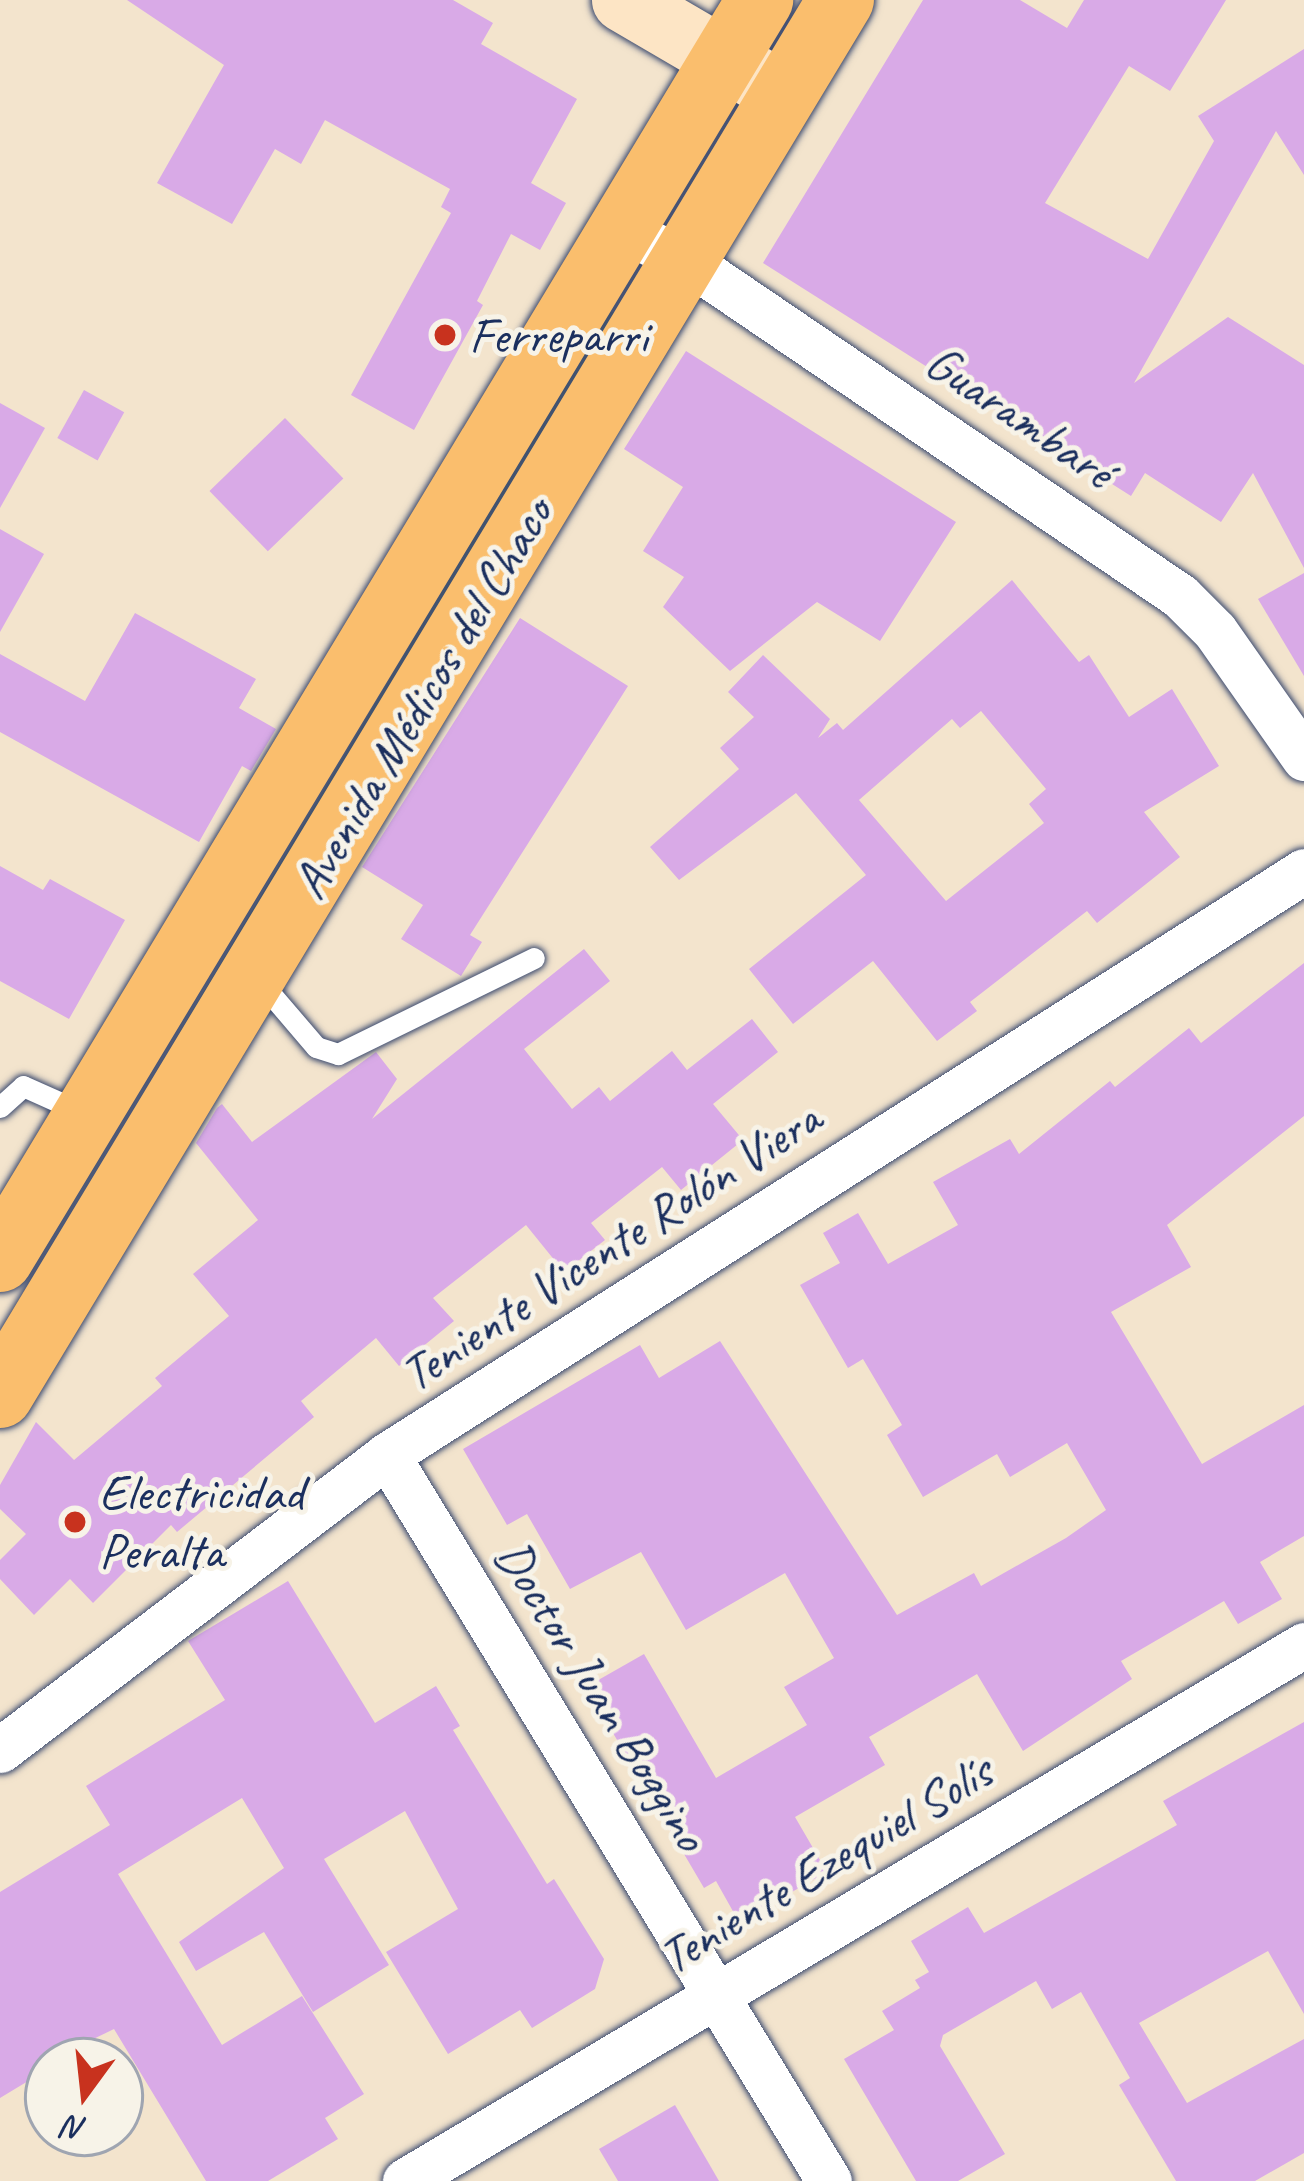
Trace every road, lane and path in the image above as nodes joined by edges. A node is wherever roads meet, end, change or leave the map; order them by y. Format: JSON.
{"nodes":[{"id":1,"x":623,"y":0,"type":"edge"},
{"id":2,"x":760,"y":0,"type":"edge"},
{"id":3,"x":841,"y":0,"type":"edge"},
{"id":4,"x":725,"y":59,"type":"junction"},
{"id":5,"x":784,"y":94,"type":"junction"},
{"id":6,"x":620,"y":228,"type":"junction"},
{"id":7,"x":687,"y":260,"type":"junction"},
{"id":8,"x":1304,"y":758,"type":"edge"},
{"id":9,"x":1304,"y":871,"type":"edge"},
{"id":10,"x":534,"y":958,"type":"dead end"},
{"id":11,"x":254,"y":975,"type":"junction"},
{"id":12,"x":0,"y":1107,"type":"edge"},
{"id":13,"x":87,"y":1115,"type":"junction"},
{"id":14,"x":0,"y":1259,"type":"edge"},
{"id":15,"x":0,"y":1393,"type":"edge"},
{"id":16,"x":387,"y":1455,"type":"junction"},
{"id":17,"x":1304,"y":1645,"type":"edge"},
{"id":18,"x":0,"y":1750,"type":"edge"},
{"id":19,"x":720,"y":1994,"type":"junction"},
{"id":20,"x":404,"y":2181,"type":"edge"},
{"id":21,"x":830,"y":2181,"type":"edge"}],
"edges":[{"from":1,"to":4,"type":"street"},
{"from":2,"to":4,"type":"main road","name":"Avenida Médicos del Chaco"},
{"from":3,"to":5,"type":"main road","name":"Avenida Médicos del Chaco"},
{"from":4,"to":5,"type":"street"},
{"from":4,"to":6,"type":"main road","name":"Avenida Médicos del Chaco"},
{"from":5,"to":7,"type":"main road","name":"Avenida Médicos del Chaco"},
{"from":6,"to":7,"type":"street","name":"Guarambaré"},
{"from":6,"to":13,"type":"main road","name":"Avenida Médicos del Chaco"},
{"from":7,"to":8,"type":"street","name":"Guarambaré"},
{"from":7,"to":11,"type":"main road","name":"Avenida Médicos del Chaco"},
{"from":9,"to":16,"type":"street","name":"Teniente Vicente Rolón Viera"},
{"from":10,"to":11,"type":"lane"},
{"from":11,"to":15,"type":"main road","name":"Avenida Médicos del Chaco"},
{"from":12,"to":13,"type":"lane"},
{"from":13,"to":14,"type":"main road","name":"Avenida Médicos del Chaco"},
{"from":16,"to":18,"type":"street","name":"Teniente Vicente Rolón Viera"},
{"from":16,"to":19,"type":"street","name":"Doctor Juan Boggino"},
{"from":17,"to":19,"type":"street","name":"Teniente Ezequiel Solís"},
{"from":19,"to":20,"type":"street","name":"Teniente Ezequiel Solís"},
{"from":19,"to":21,"type":"street","name":"Doctor Juan Boggino"}]}
